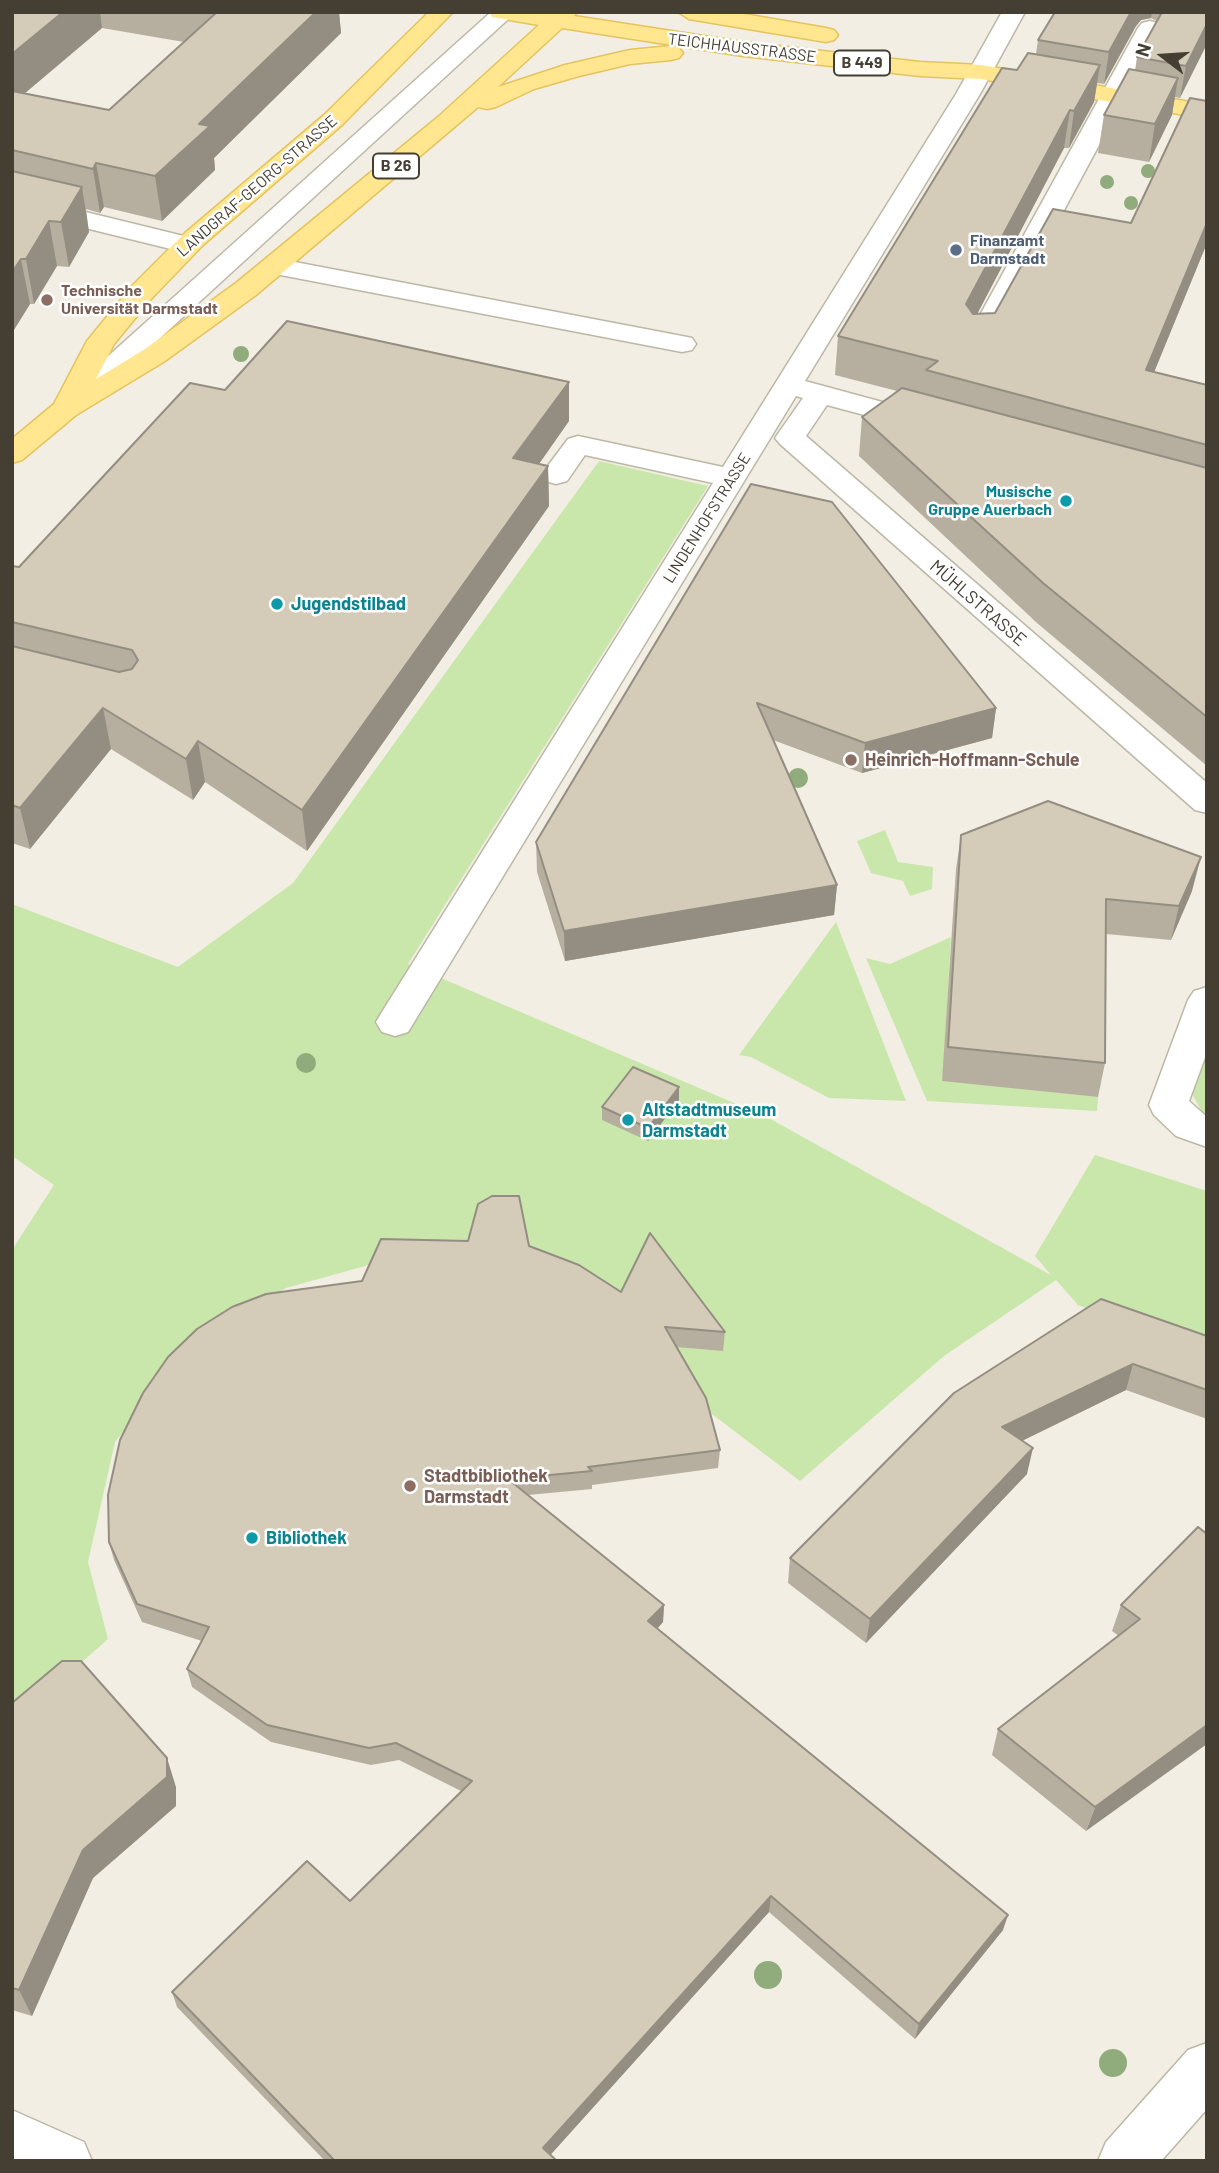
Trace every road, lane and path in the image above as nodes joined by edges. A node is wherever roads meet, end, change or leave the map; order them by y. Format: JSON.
{"nodes":[{"id":1,"x":442,"y":12,"type":"edge"},
{"id":2,"x":503,"y":12,"type":"edge"},
{"id":3,"x":689,"y":12,"type":"edge"},
{"id":4,"x":1014,"y":12,"type":"edge"},
{"id":5,"x":562,"y":17,"type":"edge"},
{"id":6,"x":1150,"y":28,"type":"edge"},
{"id":7,"x":743,"y":49,"type":"junction"},
{"id":8,"x":981,"y":72,"type":"junction"},
{"id":9,"x":1113,"y":96,"type":"junction"},
{"id":10,"x":1207,"y":112,"type":"edge"},
{"id":11,"x":447,"y":122,"type":"junction"},
{"id":12,"x":12,"y":202,"type":"edge"},
{"id":13,"x":187,"y":245,"type":"junction"},
{"id":14,"x":274,"y":266,"type":"junction"},
{"id":15,"x":682,"y":344,"type":"dead end"},
{"id":16,"x":978,"y":344,"type":"edge"},
{"id":17,"x":788,"y":385,"type":"junction"},
{"id":18,"x":820,"y":394,"type":"junction"},
{"id":19,"x":66,"y":409,"type":"junction"},
{"id":20,"x":953,"y":430,"type":"edge"},
{"id":21,"x":12,"y":454,"type":"edge"},
{"id":22,"x":556,"y":475,"type":"dead end"},
{"id":23,"x":731,"y":478,"type":"junction"},
{"id":24,"x":1207,"y":802,"type":"edge"},
{"id":25,"x":1207,"y":1000,"type":"edge"},
{"id":26,"x":394,"y":1022,"type":"dead end"},
{"id":27,"x":1207,"y":1132,"type":"edge"},
{"id":28,"x":1207,"y":2068,"type":"edge"},
{"id":29,"x":12,"y":2137,"type":"edge"},
{"id":30,"x":65,"y":2161,"type":"edge"},
{"id":31,"x":1125,"y":2161,"type":"edge"}],
"edges":[{"from":1,"to":13,"type":"main road","name":"LANDGRAF-GEORG-STRASSE","number":"B 26"},
{"from":2,"to":5,"type":"main road","name":"TEICHHAUSSTRASSE","number":"B 449"},
{"from":2,"to":19,"type":"street"},
{"from":3,"to":8,"type":"main road","name":"TEICHHAUSSTRASSE","number":"B 449"},
{"from":4,"to":8,"type":"street","name":"LINDENHOFSTRASSE"},
{"from":5,"to":7,"type":"main road","name":"TEICHHAUSSTRASSE","number":"B 449"},
{"from":5,"to":11,"type":"main road","name":"LANDGRAF-GEORG-STRASSE","number":"B 26"},
{"from":6,"to":9,"type":"street"},
{"from":7,"to":8,"type":"main road","name":"TEICHHAUSSTRASSE","number":"B 449"},
{"from":7,"to":11,"type":"main road"},
{"from":8,"to":9,"type":"main road","name":"TEICHHAUSSTRASSE","number":"B 449"},
{"from":8,"to":17,"type":"street","name":"LINDENHOFSTRASSE"},
{"from":9,"to":10,"type":"main road","name":"TEICHHAUSSTRASSE","number":"B 449"},
{"from":9,"to":16,"type":"street"},
{"from":11,"to":14,"type":"main road","name":"LANDGRAF-GEORG-STRASSE","number":"B 26"},
{"from":12,"to":13,"type":"street"},
{"from":13,"to":19,"type":"main road","name":"LANDGRAF-GEORG-STRASSE","number":"B 26"},
{"from":14,"to":15,"type":"street"},
{"from":14,"to":19,"type":"main road","name":"LANDGRAF-GEORG-STRASSE","number":"B 26"},
{"from":17,"to":18,"type":"street"},
{"from":17,"to":23,"type":"street","name":"LINDENHOFSTRASSE"},
{"from":18,"to":20,"type":"street"},
{"from":18,"to":24,"type":"street","name":"MÜHLSTRASSE"},
{"from":19,"to":21,"type":"main road","name":"LANDGRAF-GEORG-STRASSE","number":"B 26"},
{"from":22,"to":23,"type":"street"},
{"from":23,"to":26,"type":"street","name":"LINDENHOFSTRASSE"},
{"from":25,"to":27,"type":"street"},
{"from":28,"to":31,"type":"street"},
{"from":29,"to":30,"type":"street"}]}
